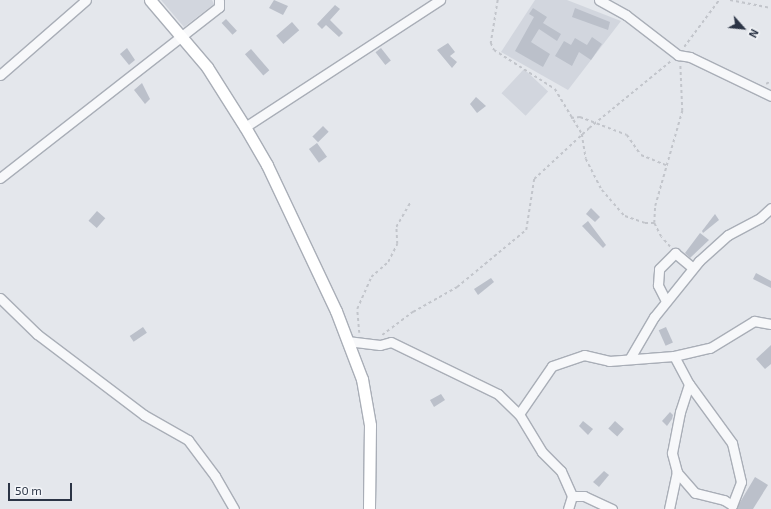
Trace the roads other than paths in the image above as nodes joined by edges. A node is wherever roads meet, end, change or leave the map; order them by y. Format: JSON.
{"nodes":[{"id":1,"x":86,"y":0,"type":"edge"},
{"id":2,"x":150,"y":0,"type":"edge"},
{"id":3,"x":219,"y":0,"type":"edge"},
{"id":4,"x":440,"y":0,"type":"edge"},
{"id":5,"x":599,"y":0,"type":"edge"},
{"id":6,"x":181,"y":37,"type":"junction"},
{"id":7,"x":0,"y":75,"type":"edge"},
{"id":8,"x":771,"y":96,"type":"edge"},
{"id":9,"x":245,"y":127,"type":"junction"},
{"id":10,"x":0,"y":178,"type":"edge"},
{"id":11,"x":771,"y":208,"type":"edge"},
{"id":12,"x":694,"y":268,"type":"junction"},
{"id":13,"x":0,"y":298,"type":"edge"},
{"id":14,"x":666,"y":301,"type":"junction"},
{"id":15,"x":771,"y":324,"type":"edge"},
{"id":16,"x":347,"y":341,"type":"junction"},
{"id":17,"x":674,"y":356,"type":"junction"},
{"id":18,"x":630,"y":358,"type":"junction"},
{"id":19,"x":689,"y":384,"type":"junction"},
{"id":20,"x":519,"y":414,"type":"junction"},
{"id":21,"x":677,"y":472,"type":"junction"},
{"id":22,"x":572,"y":496,"type":"junction"},
{"id":23,"x":234,"y":509,"type":"edge"},
{"id":24,"x":369,"y":509,"type":"edge"},
{"id":25,"x":568,"y":509,"type":"edge"},
{"id":26,"x":612,"y":509,"type":"edge"},
{"id":27,"x":669,"y":509,"type":"edge"}],
"edges":[{"from":1,"to":7,"type":"street"},
{"from":2,"to":6,"type":"main road"},
{"from":3,"to":6,"type":"street"},
{"from":4,"to":9,"type":"street"},
{"from":5,"to":8,"type":"street"},
{"from":6,"to":9,"type":"main road"},
{"from":6,"to":10,"type":"street"},
{"from":9,"to":16,"type":"main road"},
{"from":11,"to":12,"type":"street"},
{"from":12,"to":14,"type":"street"},
{"from":12,"to":14,"type":"street"},
{"from":13,"to":23,"type":"street"},
{"from":14,"to":18,"type":"street"},
{"from":15,"to":17,"type":"street"},
{"from":16,"to":20,"type":"street"},
{"from":16,"to":24,"type":"main road"},
{"from":17,"to":18,"type":"street"},
{"from":17,"to":19,"type":"street"},
{"from":18,"to":20,"type":"street"},
{"from":19,"to":21,"type":"street"},
{"from":19,"to":21,"type":"street"},
{"from":20,"to":22,"type":"street"},
{"from":21,"to":27,"type":"street"},
{"from":22,"to":25,"type":"street"},
{"from":22,"to":26,"type":"street"}]}
